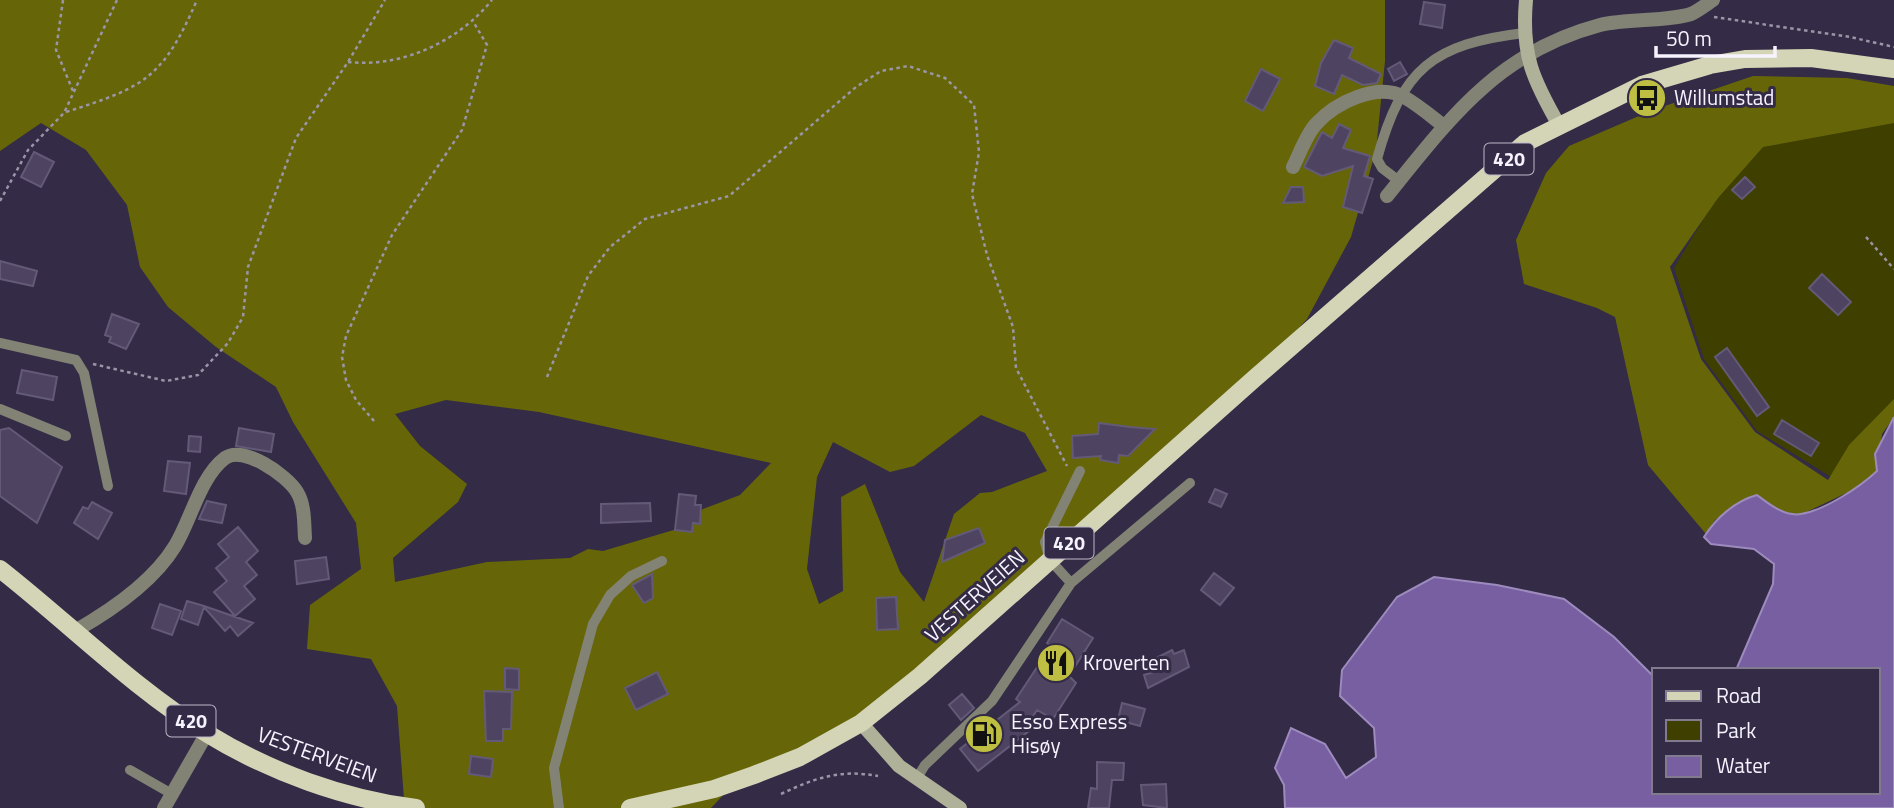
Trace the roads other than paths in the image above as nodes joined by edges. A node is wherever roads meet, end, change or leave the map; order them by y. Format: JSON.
{"nodes":[{"id":1,"x":1526,"y":0,"type":"edge"},
{"id":2,"x":1713,"y":0,"type":"edge"},
{"id":3,"x":1524,"y":33,"type":"junction"},
{"id":4,"x":1526,"y":56,"type":"junction"},
{"id":5,"x":1894,"y":69,"type":"edge"},
{"id":6,"x":1402,"y":96,"type":"junction"},
{"id":7,"x":1444,"y":125,"type":"junction"},
{"id":8,"x":1560,"y":127,"type":"junction"},
{"id":9,"x":1293,"y":167,"type":"dead end"},
{"id":10,"x":1399,"y":181,"type":"junction"},
{"id":11,"x":1387,"y":196,"type":"dead end"},
{"id":12,"x":0,"y":342,"type":"edge"},
{"id":13,"x":0,"y":410,"type":"edge"},
{"id":14,"x":66,"y":436,"type":"dead end"},
{"id":15,"x":1080,"y":471,"type":"dead end"},
{"id":16,"x":1191,"y":483,"type":"dead end"},
{"id":17,"x":108,"y":486,"type":"dead end"},
{"id":18,"x":305,"y":538,"type":"dead end"},
{"id":19,"x":1051,"y":560,"type":"junction"},
{"id":20,"x":662,"y":561,"type":"dead end"},
{"id":21,"x":0,"y":569,"type":"edge"},
{"id":22,"x":1071,"y":583,"type":"junction"},
{"id":23,"x":75,"y":631,"type":"junction"},
{"id":24,"x":861,"y":723,"type":"junction"},
{"id":25,"x":207,"y":733,"type":"junction"},
{"id":26,"x":130,"y":770,"type":"dead end"},
{"id":27,"x":917,"y":778,"type":"junction"},
{"id":28,"x":172,"y":794,"type":"junction"},
{"id":29,"x":953,"y":806,"type":"edge"},
{"id":30,"x":164,"y":808,"type":"edge"},
{"id":31,"x":416,"y":808,"type":"edge"},
{"id":32,"x":559,"y":808,"type":"edge"},
{"id":33,"x":630,"y":808,"type":"edge"}],
"edges":[{"from":1,"to":3,"type":"main road"},
{"from":2,"to":4,"type":"street"},
{"from":3,"to":4,"type":"main road"},
{"from":3,"to":6,"type":"lane"},
{"from":4,"to":7,"type":"street"},
{"from":4,"to":8,"type":"main road"},
{"from":5,"to":8,"type":"main road","name":"VESTERVEIEN","number":"420"},
{"from":6,"to":7,"type":"street"},
{"from":6,"to":9,"type":"street"},
{"from":6,"to":10,"type":"lane"},
{"from":7,"to":10,"type":"street"},
{"from":8,"to":19,"type":"main road","name":"VESTERVEIEN","number":"420"},
{"from":10,"to":11,"type":"street"},
{"from":12,"to":17,"type":"lane"},
{"from":13,"to":14,"type":"lane"},
{"from":15,"to":19,"type":"lane"},
{"from":16,"to":22,"type":"lane"},
{"from":18,"to":23,"type":"street"},
{"from":19,"to":22,"type":"lane"},
{"from":19,"to":24,"type":"main road","name":"VESTERVEIEN","number":"420"},
{"from":20,"to":32,"type":"lane"},
{"from":21,"to":23,"type":"main road","name":"VESTERVEIEN","number":"420"},
{"from":22,"to":27,"type":"lane"},
{"from":23,"to":25,"type":"main road","name":"VESTERVEIEN","number":"420"},
{"from":24,"to":27,"type":"main road"},
{"from":24,"to":33,"type":"main road","name":"VESTERVEIEN","number":"420"},
{"from":25,"to":28,"type":"street"},
{"from":25,"to":31,"type":"main road","name":"VESTERVEIEN","number":"420"},
{"from":26,"to":28,"type":"lane"},
{"from":27,"to":29,"type":"main road"},
{"from":28,"to":30,"type":"street"}]}
